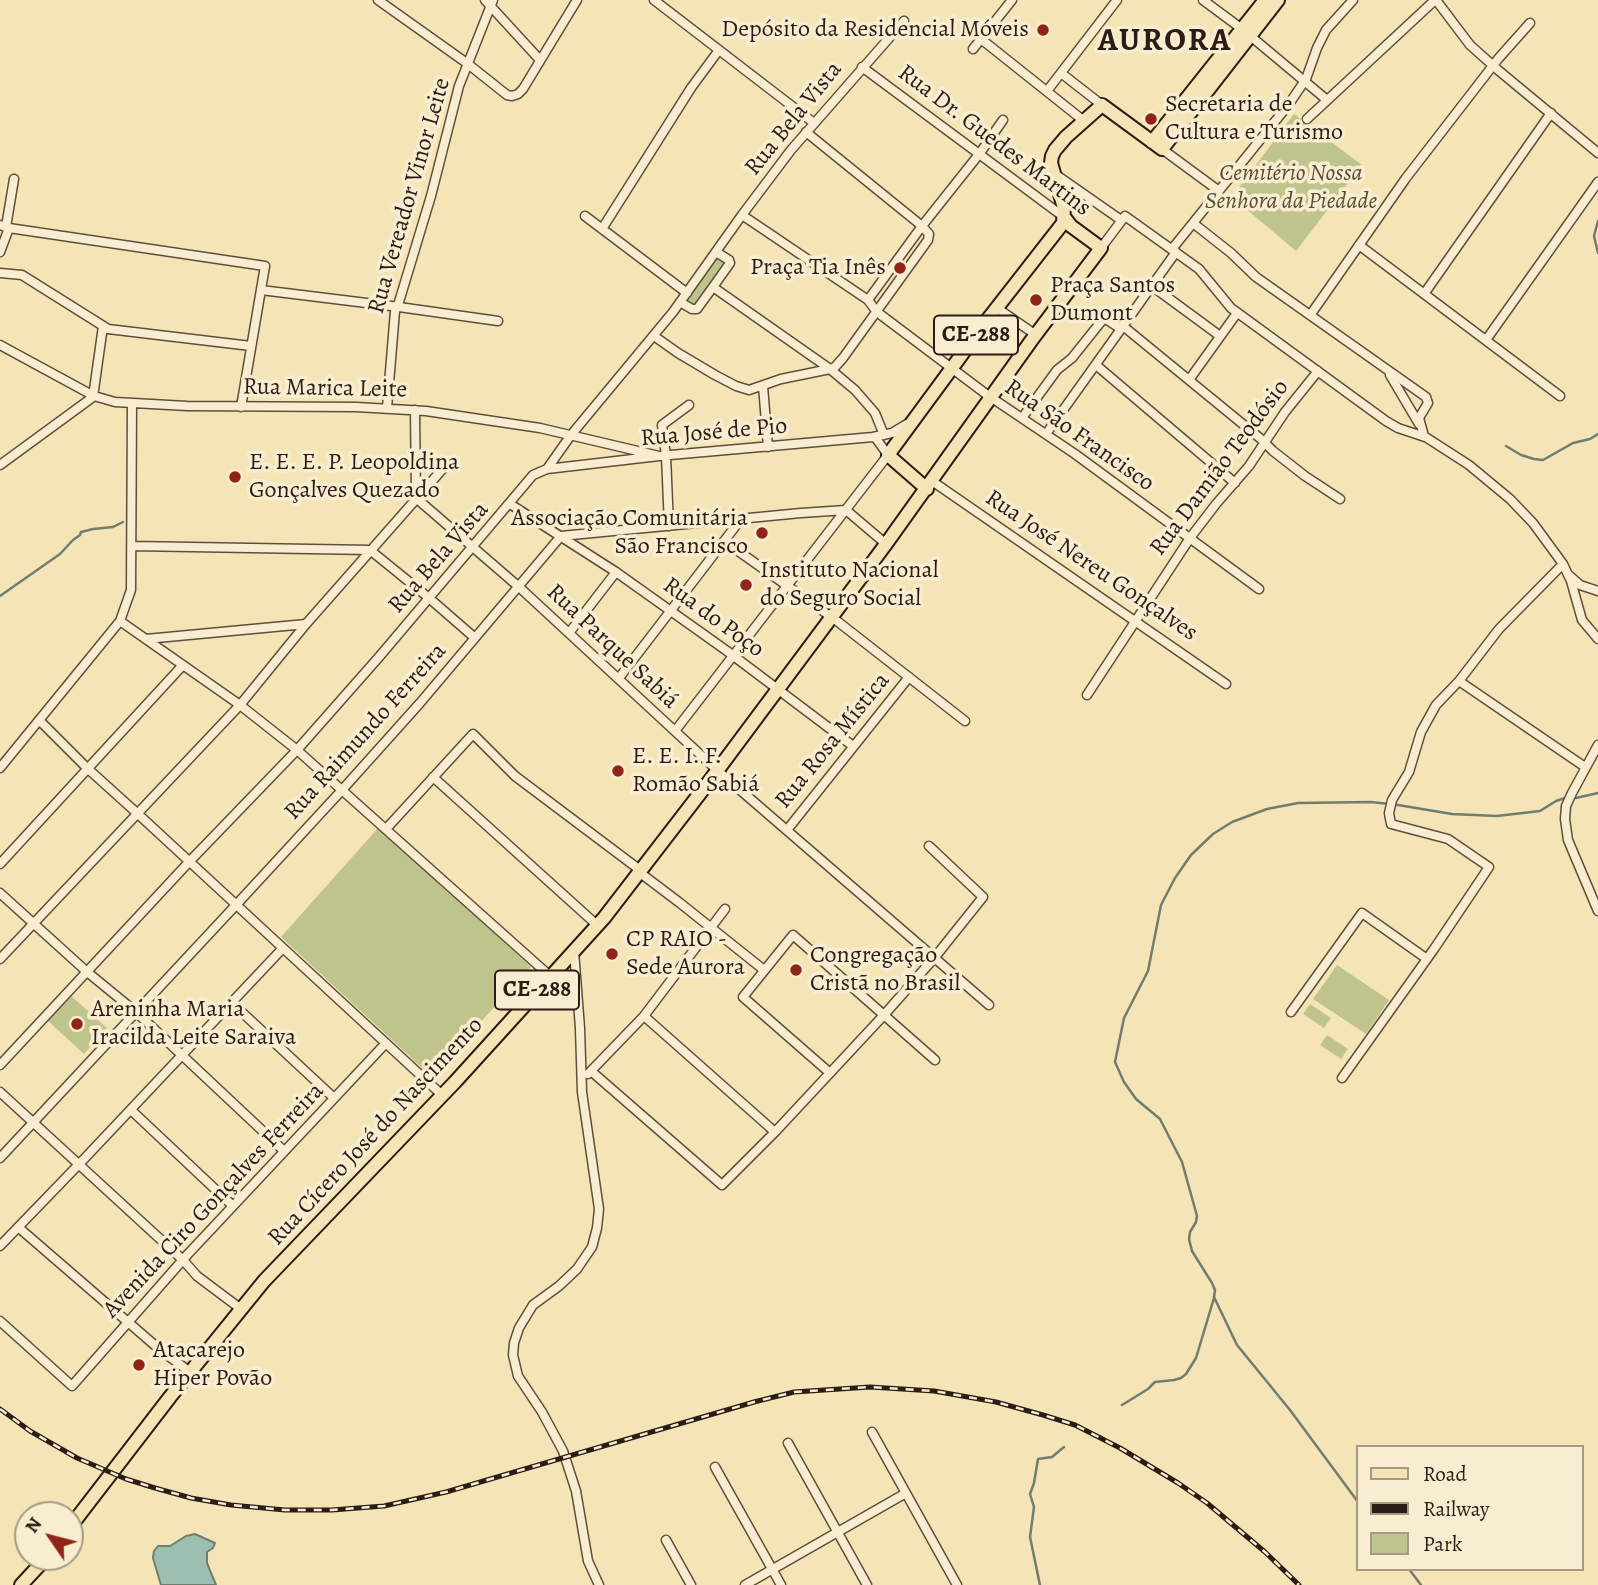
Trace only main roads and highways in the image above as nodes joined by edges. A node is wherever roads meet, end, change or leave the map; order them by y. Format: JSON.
{"nodes":[{"id":1,"x":1265,"y":0,"type":"edge"},
{"id":2,"x":1278,"y":0,"type":"edge"},
{"id":3,"x":1246,"y":33,"type":"junction"},
{"id":4,"x":1064,"y":217,"type":"junction"},
{"id":5,"x":1101,"y":248,"type":"joint"},
{"id":6,"x":929,"y":485,"type":"junction"},
{"id":7,"x":84,"y":1509,"type":"edge"},
{"id":8,"x":34,"y":1571,"type":"edge"},
{"id":9,"x":22,"y":1585,"type":"edge"}],
"edges":[{"from":1,"to":3,"type":"main road"},
{"from":2,"to":3,"type":"main road"},
{"from":3,"to":4,"type":"main road"},
{"from":4,"to":5,"type":"main road","name":"Rua Dr. Guedes Martins"},
{"from":4,"to":6,"type":"main road","name":"Rua José Nereu Gonçalves","number":"CE-288"},
{"from":5,"to":6,"type":"main road","name":"Rua Cícero José do Nascimento","number":"CE-288"},
{"from":6,"to":7,"type":"main road","name":"Rua Cícero José do Nascimento","number":"CE-288"},
{"from":8,"to":9,"type":"main road"}]}
